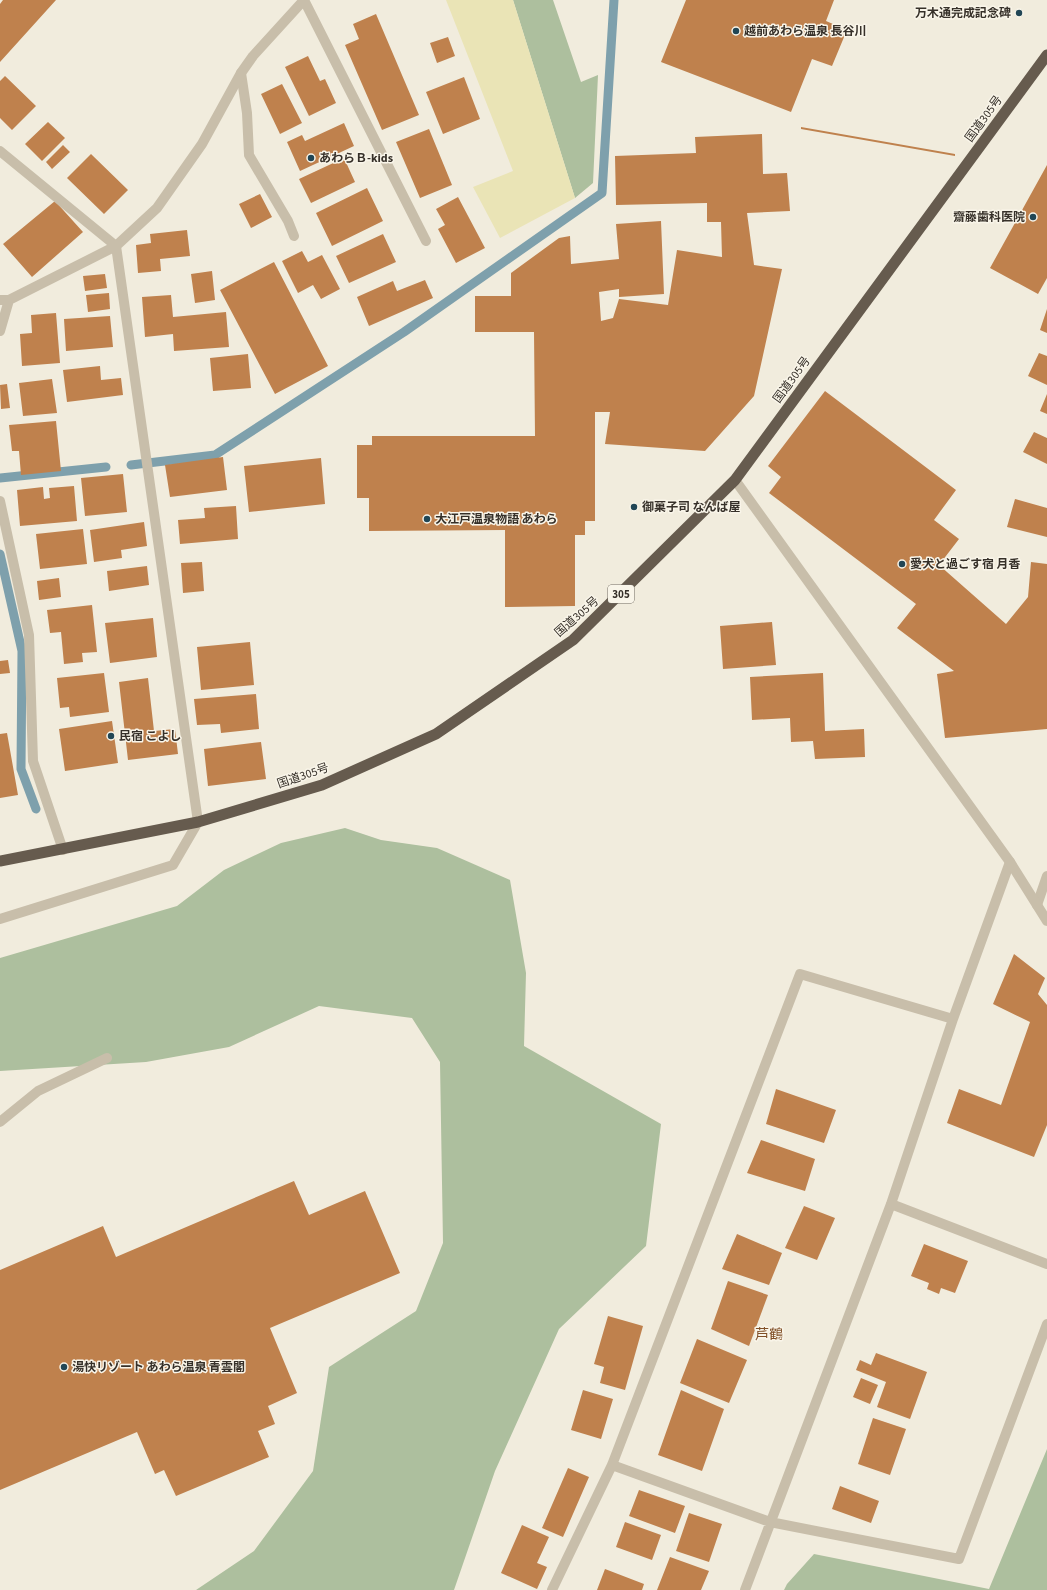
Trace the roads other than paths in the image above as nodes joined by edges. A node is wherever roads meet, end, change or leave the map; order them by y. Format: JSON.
{"nodes":[{"id":1,"x":1047,"y":55,"type":"edge"},
{"id":2,"x":241,"y":73,"type":"junction"},
{"id":3,"x":0,"y":151,"type":"edge"},
{"id":4,"x":294,"y":236,"type":"dead end"},
{"id":5,"x":426,"y":241,"type":"dead end"},
{"id":6,"x":116,"y":246,"type":"junction"},
{"id":7,"x":5,"y":300,"type":"edge"},
{"id":8,"x":0,"y":331,"type":"edge"},
{"id":9,"x":734,"y":480,"type":"junction"},
{"id":10,"x":0,"y":500,"type":"edge"},
{"id":11,"x":198,"y":822,"type":"junction"},
{"id":12,"x":63,"y":850,"type":"junction"},
{"id":13,"x":0,"y":861,"type":"edge"},
{"id":14,"x":1010,"y":862,"type":"junction"},
{"id":15,"x":1047,"y":876,"type":"edge"},
{"id":16,"x":1036,"y":906,"type":"junction"},
{"id":17,"x":0,"y":919,"type":"edge"},
{"id":18,"x":1047,"y":921,"type":"edge"},
{"id":19,"x":953,"y":1019,"type":"junction"},
{"id":20,"x":107,"y":1058,"type":"dead end"},
{"id":21,"x":0,"y":1122,"type":"edge"},
{"id":22,"x":891,"y":1204,"type":"junction"},
{"id":23,"x":1047,"y":1264,"type":"edge"},
{"id":24,"x":1047,"y":1324,"type":"edge"},
{"id":25,"x":612,"y":1465,"type":"junction"},
{"id":26,"x":770,"y":1522,"type":"junction"},
{"id":27,"x":552,"y":1590,"type":"edge"},
{"id":28,"x":745,"y":1590,"type":"edge"}],
"edges":[{"from":1,"to":9,"type":"highway","name":"国道305号","number":"305"},
{"from":2,"to":4,"type":"street"},
{"from":2,"to":5,"type":"street"},
{"from":2,"to":6,"type":"street"},
{"from":3,"to":6,"type":"street"},
{"from":6,"to":7,"type":"street"},
{"from":6,"to":11,"type":"street"},
{"from":7,"to":8,"type":"street"},
{"from":9,"to":11,"type":"highway","name":"国道305号","number":"305"},
{"from":9,"to":14,"type":"street"},
{"from":10,"to":12,"type":"street"},
{"from":11,"to":12,"type":"highway","name":"国道305号","number":"305"},
{"from":11,"to":17,"type":"street"},
{"from":12,"to":13,"type":"highway","name":"国道305号","number":"305"},
{"from":14,"to":16,"type":"street"},
{"from":14,"to":19,"type":"street"},
{"from":15,"to":16,"type":"street"},
{"from":16,"to":18,"type":"street"},
{"from":19,"to":22,"type":"street"},
{"from":19,"to":25,"type":"street"},
{"from":20,"to":21,"type":"street"},
{"from":22,"to":23,"type":"street"},
{"from":22,"to":26,"type":"street"},
{"from":24,"to":26,"type":"street"},
{"from":25,"to":26,"type":"street"},
{"from":25,"to":27,"type":"street"},
{"from":26,"to":28,"type":"street"}]}
